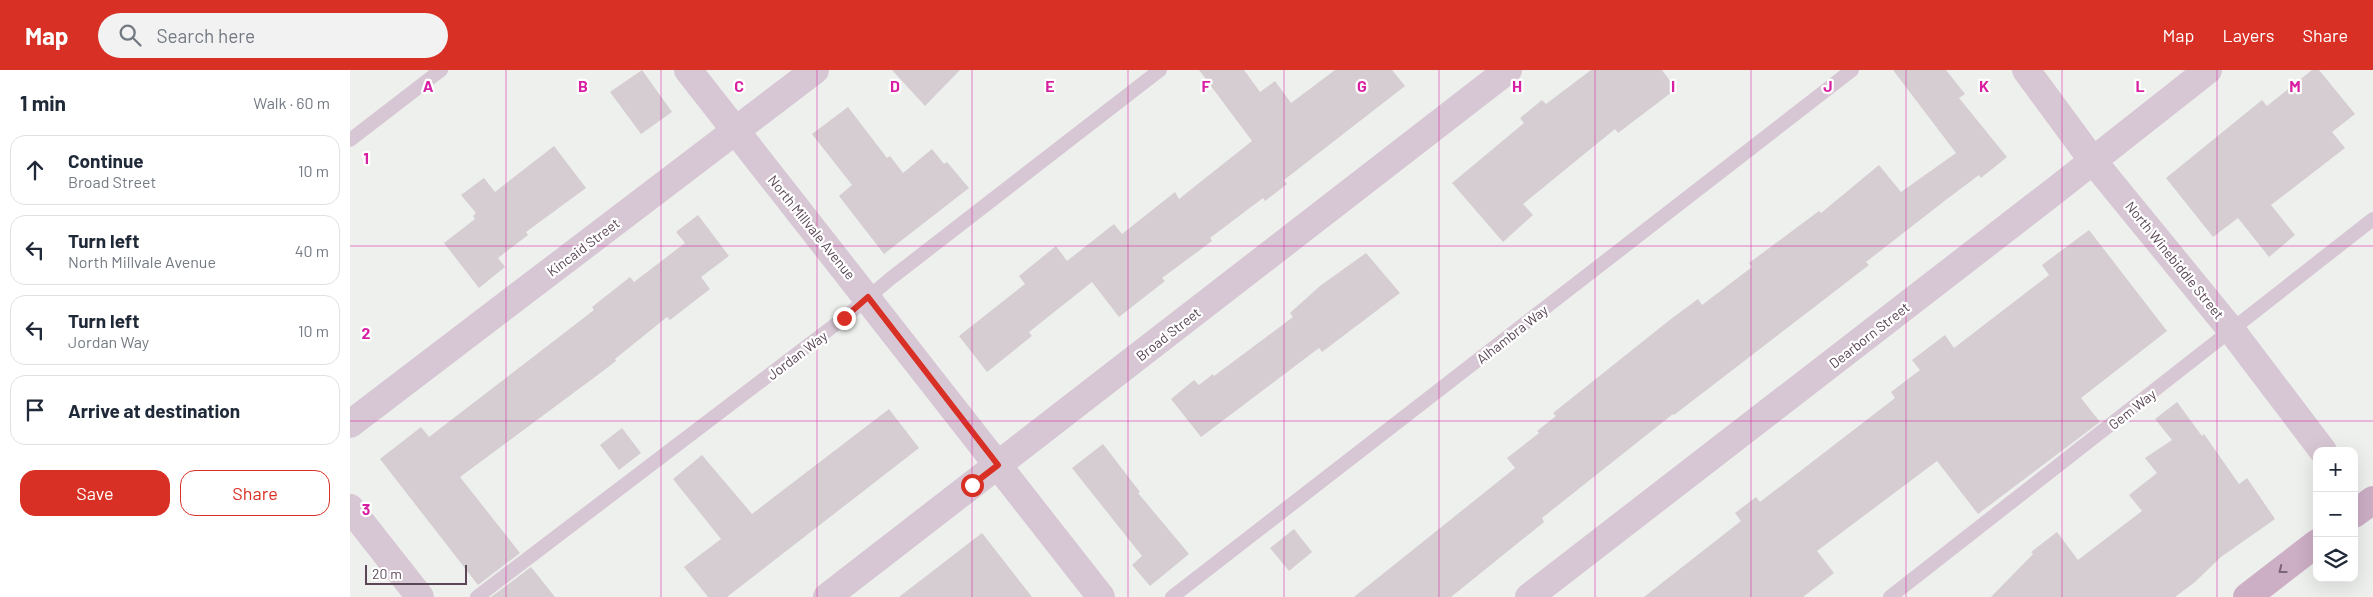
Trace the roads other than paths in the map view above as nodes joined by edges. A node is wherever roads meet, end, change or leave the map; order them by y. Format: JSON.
{"nodes":[{"id":1,"x":441,"y":70,"type":"edge"},
{"id":2,"x":688,"y":70,"type":"edge"},
{"id":3,"x":815,"y":70,"type":"edge"},
{"id":4,"x":1160,"y":70,"type":"edge"},
{"id":5,"x":1508,"y":70,"type":"edge"},
{"id":6,"x":1852,"y":70,"type":"edge"},
{"id":7,"x":2026,"y":70,"type":"edge"},
{"id":8,"x":2208,"y":70,"type":"edge"},
{"id":9,"x":736,"y":132,"type":"junction"},
{"id":10,"x":350,"y":140,"type":"edge"},
{"id":11,"x":2094,"y":161,"type":"junction"},
{"id":12,"x":2373,"y":219,"type":"edge"},
{"id":13,"x":868,"y":297,"type":"junction"},
{"id":14,"x":2232,"y":331,"type":"junction"},
{"id":15,"x":350,"y":424,"type":"edge"},
{"id":16,"x":2320,"y":447,"type":"edge"},
{"id":17,"x":998,"y":465,"type":"junction"},
{"id":18,"x":350,"y":508,"type":"edge"},
{"id":19,"x":2313,"y":546,"type":"edge"},
{"id":20,"x":420,"y":597,"type":"edge"},
{"id":21,"x":477,"y":597,"type":"edge"},
{"id":22,"x":827,"y":597,"type":"edge"},
{"id":23,"x":1101,"y":597,"type":"edge"},
{"id":24,"x":1172,"y":597,"type":"edge"},
{"id":25,"x":1529,"y":597,"type":"edge"},
{"id":26,"x":1890,"y":597,"type":"edge"},
{"id":27,"x":2247,"y":597,"type":"edge"}],
"edges":[{"from":1,"to":10,"type":"lane"},
{"from":2,"to":9,"type":"street","name":"North Millvale Avenue"},
{"from":3,"to":9,"type":"street","name":"Kincaid Street"},
{"from":4,"to":13,"type":"lane","name":"Jordan Way"},
{"from":5,"to":17,"type":"street","name":"Broad Street"},
{"from":6,"to":24,"type":"lane","name":"Alhambra Way"},
{"from":7,"to":11,"type":"street","name":"North Winebiddle Street"},
{"from":8,"to":11,"type":"street","name":"Dearborn Street"},
{"from":9,"to":13,"type":"street","name":"North Millvale Avenue"},
{"from":9,"to":15,"type":"street","name":"Kincaid Street"},
{"from":11,"to":14,"type":"street","name":"North Winebiddle Street"},
{"from":11,"to":25,"type":"street","name":"Dearborn Street"},
{"from":12,"to":14,"type":"lane","name":"Gem Way"},
{"from":13,"to":17,"type":"street","name":"North Millvale Avenue"},
{"from":13,"to":21,"type":"lane","name":"Jordan Way"},
{"from":14,"to":16,"type":"street","name":"North Winebiddle Street"},
{"from":14,"to":26,"type":"lane","name":"Gem Way"},
{"from":17,"to":22,"type":"street","name":"Broad Street"},
{"from":17,"to":23,"type":"street","name":"North Millvale Avenue"},
{"from":18,"to":20,"type":"street"},
{"from":19,"to":27,"type":"main road","one_way":true}]}
